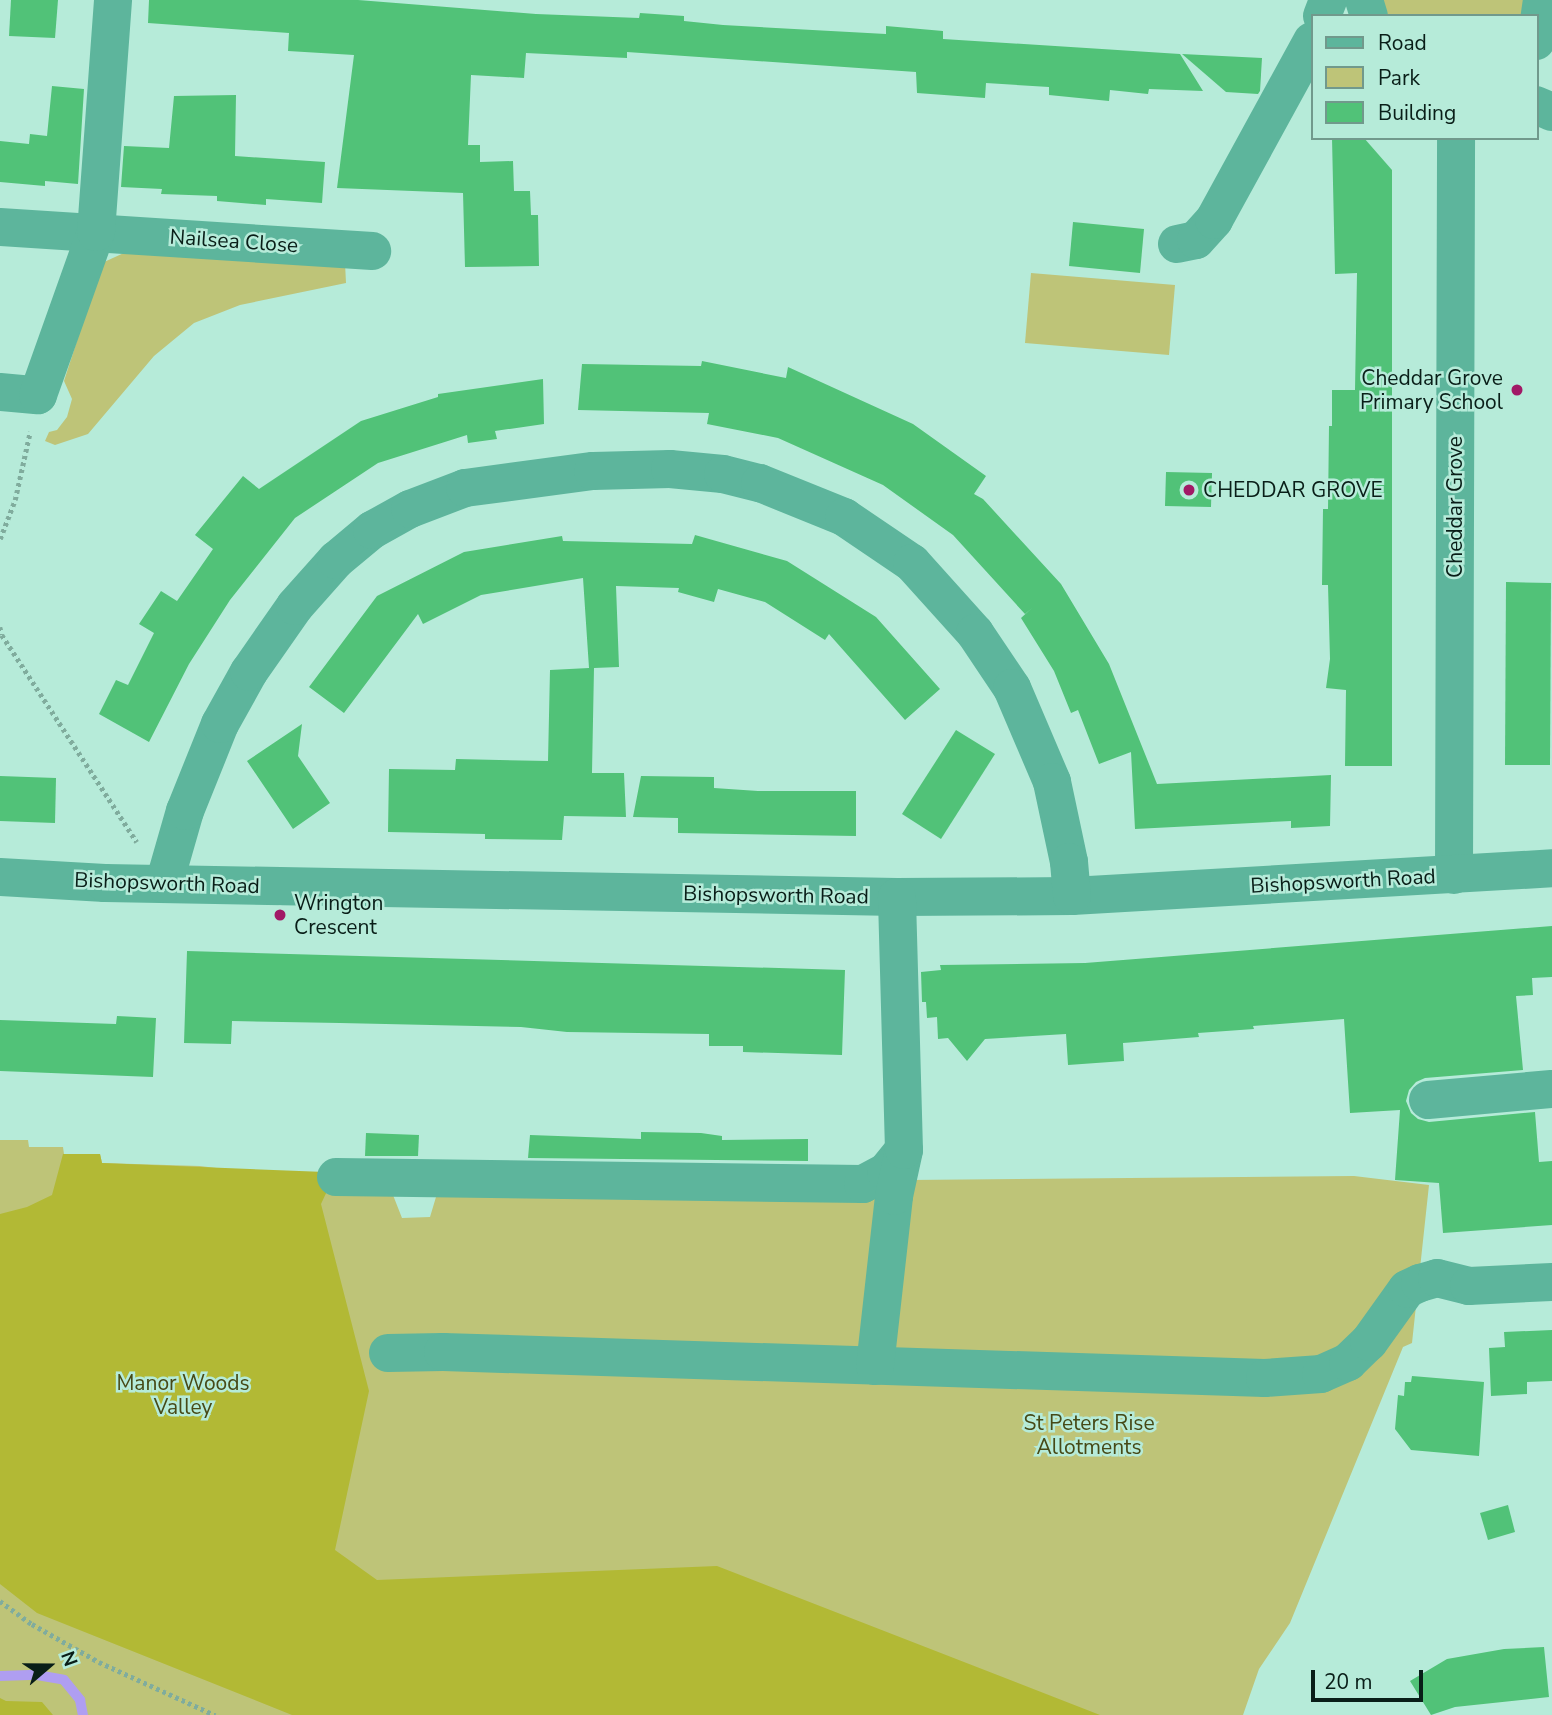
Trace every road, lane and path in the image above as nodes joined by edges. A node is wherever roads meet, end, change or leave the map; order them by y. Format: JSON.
{"nodes":[{"id":1,"x":113,"y":0,"type":"edge"},
{"id":2,"x":1542,"y":0,"type":"edge"},
{"id":3,"x":1538,"y":27,"type":"edge"},
{"id":4,"x":1310,"y":45,"type":"edge"},
{"id":5,"x":1456,"y":140,"type":"edge"},
{"id":6,"x":0,"y":227,"type":"edge"},
{"id":7,"x":96,"y":232,"type":"junction"},
{"id":8,"x":1177,"y":244,"type":"dead end"},
{"id":9,"x":372,"y":250,"type":"dead end"},
{"id":10,"x":0,"y":392,"type":"edge"},
{"id":11,"x":38,"y":395,"type":"junction"},
{"id":12,"x":0,"y":539,"type":"edge"},
{"id":13,"x":0,"y":627,"type":"edge"},
{"id":14,"x":1552,"y":868,"type":"edge"},
{"id":15,"x":1454,"y":875,"type":"junction"},
{"id":16,"x":0,"y":877,"type":"edge"},
{"id":17,"x":164,"y":884,"type":"junction"},
{"id":18,"x":1072,"y":896,"type":"junction"},
{"id":19,"x":897,"y":897,"type":"junction"},
{"id":20,"x":1552,"y":1089,"type":"edge"},
{"id":21,"x":1428,"y":1100,"type":"dead end"},
{"id":22,"x":904,"y":1150,"type":"junction"},
{"id":23,"x":336,"y":1177,"type":"dead end"},
{"id":24,"x":1552,"y":1282,"type":"edge"},
{"id":25,"x":388,"y":1353,"type":"dead end"},
{"id":26,"x":875,"y":1366,"type":"junction"},
{"id":27,"x":0,"y":1601,"type":"edge"},
{"id":28,"x":215,"y":1715,"type":"edge"}],
"edges":[{"from":1,"to":7,"type":"street"},
{"from":2,"to":3,"type":"street"},
{"from":4,"to":8,"type":"street"},
{"from":5,"to":15,"type":"street","name":"Cheddar Grove"},
{"from":6,"to":7,"type":"street","name":"Nailsea Close"},
{"from":7,"to":9,"type":"street","name":"Nailsea Close"},
{"from":7,"to":11,"type":"street"},
{"from":10,"to":11,"type":"street"},
{"from":11,"to":12,"type":"path"},
{"from":13,"to":17,"type":"path"},
{"from":14,"to":15,"type":"street","name":"Bishopsworth Road"},
{"from":15,"to":18,"type":"street","name":"Bishopsworth Road"},
{"from":16,"to":17,"type":"street","name":"Bishopsworth Road"},
{"from":17,"to":18,"type":"street"},
{"from":17,"to":19,"type":"street","name":"Bishopsworth Road"},
{"from":18,"to":19,"type":"street","name":"Bishopsworth Road"},
{"from":19,"to":22,"type":"street"},
{"from":20,"to":21,"type":"street"},
{"from":22,"to":23,"type":"street"},
{"from":22,"to":26,"type":"street"},
{"from":24,"to":26,"type":"street"},
{"from":25,"to":26,"type":"street"},
{"from":27,"to":28,"type":"path"}]}
